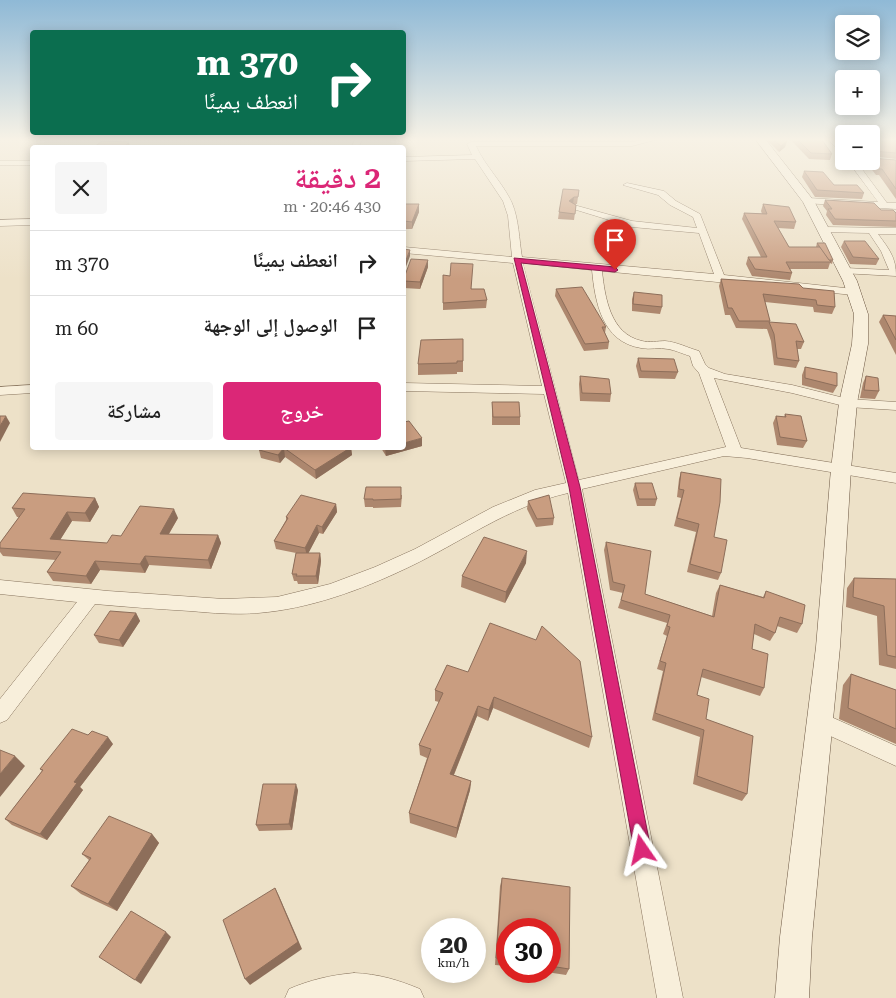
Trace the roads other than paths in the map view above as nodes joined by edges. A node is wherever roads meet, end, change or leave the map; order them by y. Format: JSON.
{"nodes":[{"id":1,"x":498,"y":187,"type":"edge"},
{"id":2,"x":630,"y":187,"type":"edge"},
{"id":3,"x":797,"y":187,"type":"edge"},
{"id":4,"x":871,"y":187,"type":"edge"},
{"id":5,"x":808,"y":201,"type":"junction"},
{"id":6,"x":884,"y":205,"type":"junction"},
{"id":7,"x":896,"y":206,"type":"edge"},
{"id":8,"x":574,"y":208,"type":"edge"},
{"id":9,"x":30,"y":222,"type":"edge"},
{"id":10,"x":0,"y":223,"type":"edge"},
{"id":11,"x":824,"y":230,"type":"junction"},
{"id":12,"x":702,"y":231,"type":"junction"},
{"id":13,"x":872,"y":231,"type":"junction"},
{"id":14,"x":896,"y":231,"type":"edge"},
{"id":15,"x":406,"y":250,"type":"edge"},
{"id":16,"x":517,"y":260,"type":"junction"},
{"id":17,"x":597,"y":268,"type":"junction"},
{"id":18,"x":845,"y":270,"type":"junction"},
{"id":19,"x":895,"y":273,"type":"edge"},
{"id":20,"x":720,"y":278,"type":"junction"},
{"id":21,"x":854,"y":292,"type":"junction"},
{"id":22,"x":705,"y":371,"type":"junction"},
{"id":23,"x":406,"y":387,"type":"edge"},
{"id":24,"x":30,"y":389,"type":"edge"},
{"id":25,"x":550,"y":390,"type":"junction"},
{"id":26,"x":0,"y":391,"type":"edge"},
{"id":27,"x":848,"y":403,"type":"junction"},
{"id":28,"x":896,"y":406,"type":"edge"},
{"id":29,"x":735,"y":451,"type":"junction"},
{"id":30,"x":841,"y":469,"type":"junction"},
{"id":31,"x":896,"y":478,"type":"edge"},
{"id":32,"x":574,"y":487,"type":"junction"},
{"id":33,"x":0,"y":587,"type":"edge"},
{"id":34,"x":90,"y":598,"type":"junction"},
{"id":35,"x":0,"y":714,"type":"edge"},
{"id":36,"x":820,"y":721,"type":"junction"},
{"id":37,"x":895,"y":757,"type":"edge"},
{"id":38,"x":298,"y":998,"type":"edge"},
{"id":39,"x":411,"y":998,"type":"edge"},
{"id":40,"x":670,"y":998,"type":"edge"},
{"id":41,"x":792,"y":998,"type":"edge"}],
"edges":[{"from":1,"to":16,"type":"street"},
{"from":2,"to":12,"type":"street"},
{"from":3,"to":5,"type":"street"},
{"from":4,"to":6,"type":"street"},
{"from":5,"to":6,"type":"street"},
{"from":5,"to":11,"type":"street"},
{"from":6,"to":7,"type":"street"},
{"from":8,"to":12,"type":"street"},
{"from":9,"to":10,"type":"street"},
{"from":11,"to":13,"type":"street"},
{"from":11,"to":18,"type":"street"},
{"from":12,"to":20,"type":"street"},
{"from":13,"to":14,"type":"street"},
{"from":13,"to":19,"type":"street"},
{"from":15,"to":16,"type":"street"},
{"from":16,"to":17,"type":"street"},
{"from":16,"to":25,"type":"street"},
{"from":17,"to":20,"type":"street"},
{"from":17,"to":22,"type":"street"},
{"from":18,"to":19,"type":"street"},
{"from":18,"to":21,"type":"street"},
{"from":20,"to":21,"type":"street"},
{"from":21,"to":27,"type":"street"},
{"from":22,"to":27,"type":"street"},
{"from":22,"to":29,"type":"street"},
{"from":23,"to":25,"type":"street"},
{"from":24,"to":26,"type":"street"},
{"from":25,"to":32,"type":"street"},
{"from":27,"to":28,"type":"street"},
{"from":27,"to":30,"type":"street"},
{"from":29,"to":30,"type":"street"},
{"from":29,"to":32,"type":"street"},
{"from":30,"to":31,"type":"street"},
{"from":30,"to":36,"type":"street"},
{"from":32,"to":34,"type":"street"},
{"from":32,"to":40,"type":"street"},
{"from":33,"to":34,"type":"street"},
{"from":34,"to":35,"type":"street"},
{"from":36,"to":37,"type":"street"},
{"from":36,"to":41,"type":"street"},
{"from":38,"to":39,"type":"street"}]}
